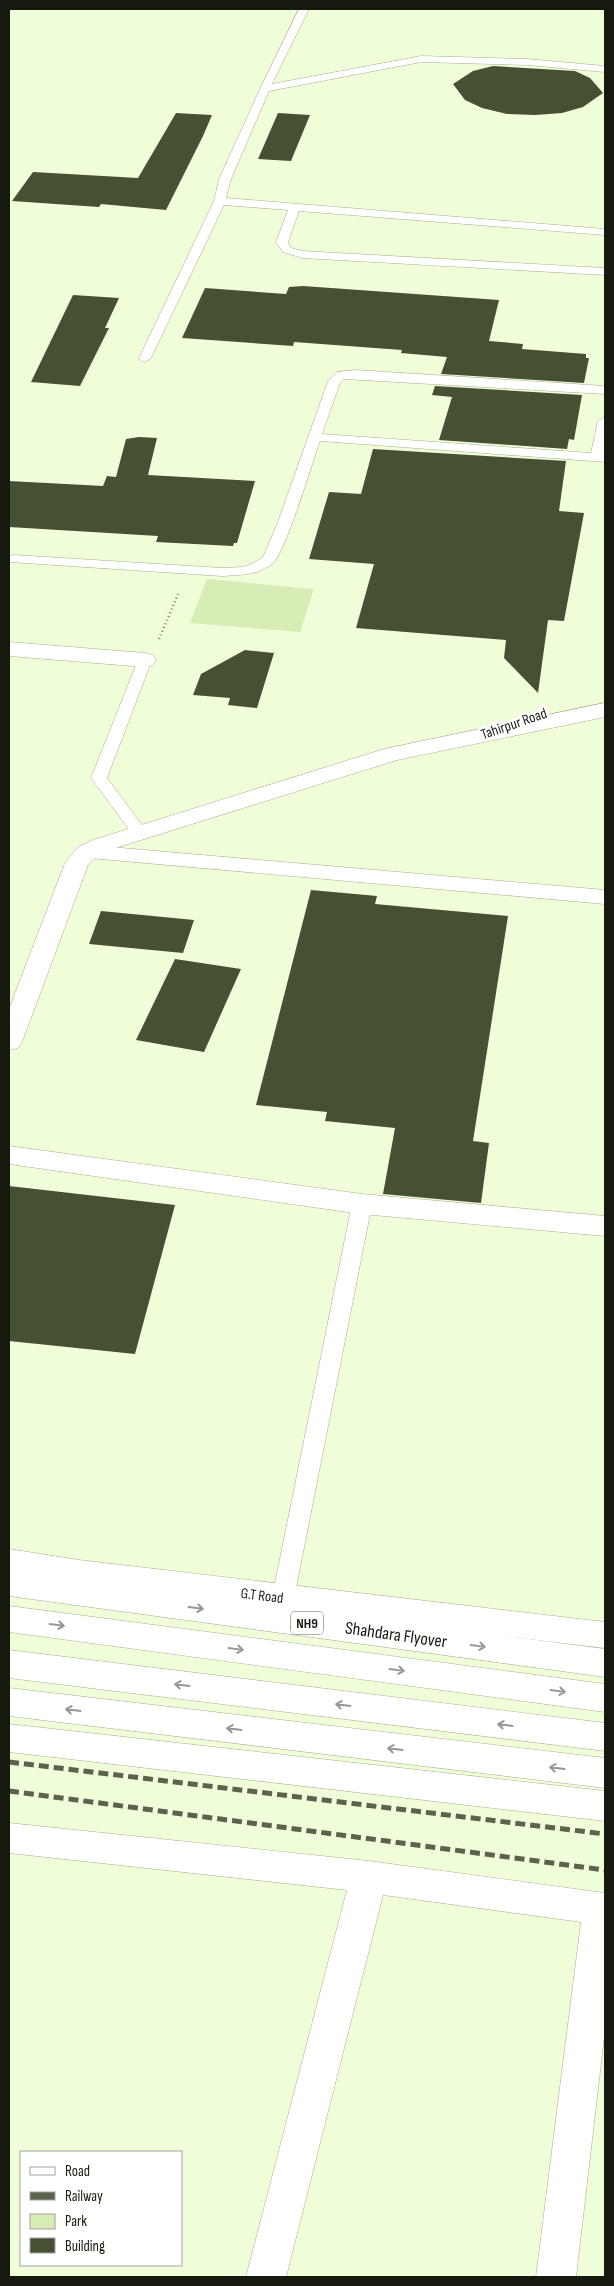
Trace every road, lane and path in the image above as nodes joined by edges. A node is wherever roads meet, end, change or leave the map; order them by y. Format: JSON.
{"nodes":[{"id":1,"x":304,"y":9,"type":"edge"},
{"id":2,"x":605,"y":69,"type":"edge"},
{"id":3,"x":264,"y":89,"type":"junction"},
{"id":4,"x":220,"y":201,"type":"junction"},
{"id":5,"x":295,"y":206,"type":"junction"},
{"id":6,"x":605,"y":232,"type":"edge"},
{"id":7,"x":605,"y":272,"type":"edge"},
{"id":8,"x":145,"y":358,"type":"dead end"},
{"id":9,"x":605,"y":390,"type":"edge"},
{"id":10,"x":605,"y":421,"type":"edge"},
{"id":11,"x":315,"y":437,"type":"junction"},
{"id":12,"x":601,"y":458,"type":"edge"},
{"id":13,"x":14,"y":559,"type":"dead end"},
{"id":14,"x":188,"y":570,"type":"junction"},
{"id":15,"x":9,"y":650,"type":"edge"},
{"id":16,"x":145,"y":660,"type":"junction"},
{"id":17,"x":605,"y":692,"type":"edge"},
{"id":18,"x":605,"y":710,"type":"edge"},
{"id":19,"x":469,"y":740,"type":"junction"},
{"id":20,"x":139,"y":832,"type":"junction"},
{"id":21,"x":87,"y":852,"type":"junction"},
{"id":22,"x":605,"y":896,"type":"edge"},
{"id":23,"x":9,"y":1042,"type":"edge"},
{"id":24,"x":9,"y":1155,"type":"edge"},
{"id":25,"x":362,"y":1204,"type":"junction"},
{"id":26,"x":605,"y":1226,"type":"edge"},
{"id":27,"x":9,"y":1562,"type":"edge"},
{"id":28,"x":9,"y":1583,"type":"edge"},
{"id":29,"x":283,"y":1598,"type":"junction"},
{"id":30,"x":9,"y":1619,"type":"edge"},
{"id":31,"x":605,"y":1635,"type":"edge"},
{"id":32,"x":605,"y":1663,"type":"edge"},
{"id":33,"x":9,"y":1664,"type":"edge"},
{"id":34,"x":605,"y":1698,"type":"edge"},
{"id":35,"x":9,"y":1702,"type":"edge"},
{"id":36,"x":605,"y":1737,"type":"edge"},
{"id":37,"x":9,"y":1738,"type":"edge"},
{"id":38,"x":605,"y":1773,"type":"edge"},
{"id":39,"x":605,"y":1806,"type":"edge"},
{"id":40,"x":9,"y":1838,"type":"edge"},
{"id":41,"x":369,"y":1877,"type":"junction"},
{"id":42,"x":603,"y":1909,"type":"edge"},
{"id":43,"x":266,"y":2277,"type":"edge"},
{"id":44,"x":556,"y":2277,"type":"edge"}],
"edges":[{"from":1,"to":3,"type":"lane"},
{"from":2,"to":3,"type":"lane"},
{"from":3,"to":4,"type":"lane"},
{"from":4,"to":5,"type":"lane"},
{"from":4,"to":8,"type":"lane"},
{"from":5,"to":6,"type":"lane"},
{"from":5,"to":7,"type":"lane"},
{"from":9,"to":11,"type":"lane"},
{"from":10,"to":12,"type":"lane"},
{"from":11,"to":12,"type":"lane"},
{"from":11,"to":14,"type":"lane"},
{"from":13,"to":14,"type":"lane"},
{"from":14,"to":16,"type":"path"},
{"from":15,"to":16,"type":"main road"},
{"from":16,"to":20,"type":"lane"},
{"from":17,"to":19,"type":"main road","name":"Tahirpur Road"},
{"from":18,"to":19,"type":"main road","name":"Tahirpur Road"},
{"from":19,"to":20,"type":"main road"},
{"from":20,"to":21,"type":"main road"},
{"from":21,"to":22,"type":"main road"},
{"from":21,"to":23,"type":"main road"},
{"from":24,"to":25,"type":"main road"},
{"from":25,"to":26,"type":"main road"},
{"from":25,"to":29,"type":"lane"},
{"from":27,"to":29,"type":"main road","name":"G.T Road"},
{"from":28,"to":32,"type":"main road","name":"Shahdara Flyover","number":"NH9","one_way":true},
{"from":29,"to":31,"type":"main road","name":"G.T Road"},
{"from":30,"to":34,"type":"main road","one_way":true},
{"from":36,"to":33,"type":"main road","one_way":true},
{"from":38,"to":35,"type":"main road","one_way":true},
{"from":37,"to":39,"type":"main road"},
{"from":40,"to":41,"type":"main road"},
{"from":41,"to":42,"type":"main road"},
{"from":41,"to":43,"type":"main road"},
{"from":42,"to":44,"type":"main road"}]}
